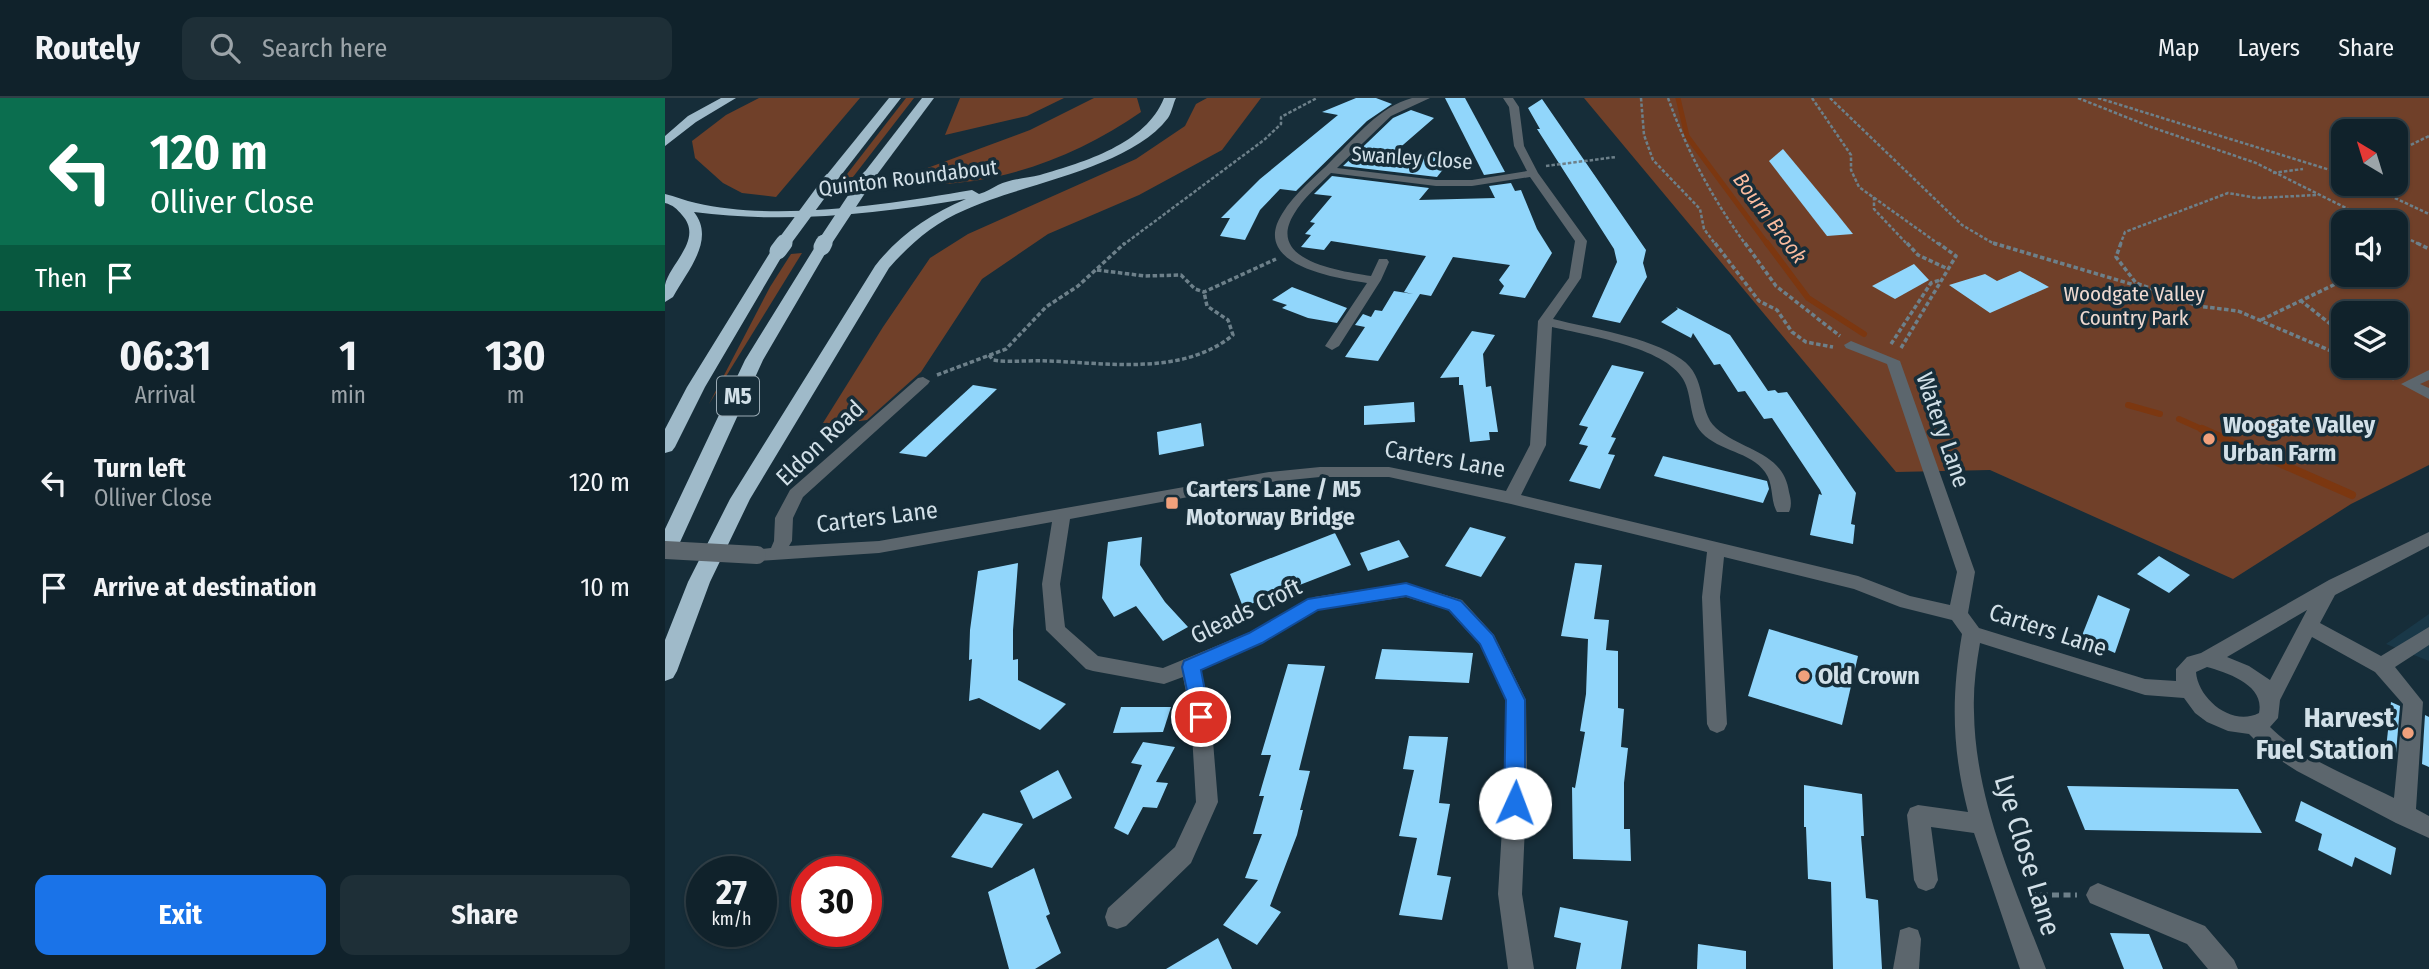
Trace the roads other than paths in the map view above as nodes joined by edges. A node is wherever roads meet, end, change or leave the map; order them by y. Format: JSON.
{"nodes":[{"id":1,"x":711,"y":98,"type":"edge"},
{"id":2,"x":730,"y":98,"type":"edge"},
{"id":3,"x":895,"y":98,"type":"edge"},
{"id":4,"x":928,"y":98,"type":"edge"},
{"id":5,"x":1425,"y":98,"type":"edge"},
{"id":6,"x":1508,"y":98,"type":"edge"},
{"id":7,"x":1172,"y":101,"type":"edge"},
{"id":8,"x":679,"y":114,"type":"dead end"},
{"id":9,"x":692,"y":119,"type":"junction"},
{"id":10,"x":665,"y":133,"type":"edge"},
{"id":11,"x":665,"y":142,"type":"edge"},
{"id":12,"x":1329,"y":170,"type":"junction"},
{"id":13,"x":1532,"y":171,"type":"junction"},
{"id":14,"x":1016,"y":185,"type":"junction"},
{"id":15,"x":665,"y":198,"type":"edge"},
{"id":16,"x":680,"y":205,"type":"junction"},
{"id":17,"x":1383,"y":262,"type":"dead end"},
{"id":18,"x":1375,"y":279,"type":"junction"},
{"id":19,"x":665,"y":296,"type":"edge"},
{"id":20,"x":1545,"y":321,"type":"junction"},
{"id":21,"x":1851,"y":345,"type":"road end"},
{"id":22,"x":1332,"y":346,"type":"dead end"},
{"id":23,"x":2429,"y":374,"type":"edge"},
{"id":24,"x":923,"y":381,"type":"road end"},
{"id":25,"x":2429,"y":394,"type":"edge"},
{"id":26,"x":665,"y":447,"type":"edge"},
{"id":27,"x":1511,"y":498,"type":"junction"},
{"id":28,"x":1783,"y":508,"type":"dead end"},
{"id":29,"x":1062,"y":515,"type":"junction"},
{"id":30,"x":2429,"y":538,"type":"edge"},
{"id":31,"x":1716,"y":549,"type":"junction"},
{"id":32,"x":665,"y":550,"type":"edge"},
{"id":33,"x":776,"y":554,"type":"junction"},
{"id":34,"x":2327,"y":590,"type":"junction"},
{"id":35,"x":1958,"y":614,"type":"junction"},
{"id":36,"x":2308,"y":626,"type":"junction"},
{"id":37,"x":1972,"y":634,"type":"junction"},
{"id":38,"x":2429,"y":635,"type":"edge"},
{"id":39,"x":2207,"y":659,"type":"junction"},
{"id":40,"x":2382,"y":666,"type":"junction"},
{"id":41,"x":1191,"y":667,"type":"junction"},
{"id":42,"x":665,"y":671,"type":"edge"},
{"id":43,"x":2188,"y":690,"type":"junction"},
{"id":44,"x":2271,"y":697,"type":"junction"},
{"id":45,"x":1717,"y":724,"type":"dead end"},
{"id":46,"x":2254,"y":725,"type":"junction"},
{"id":47,"x":2404,"y":816,"type":"junction"},
{"id":48,"x":1982,"y":824,"type":"junction"},
{"id":49,"x":2429,"y":827,"type":"edge"},
{"id":50,"x":1926,"y":880,"type":"dead end"},
{"id":51,"x":2098,"y":895,"type":"road end"},
{"id":52,"x":1117,"y":917,"type":"dead end"},
{"id":53,"x":1909,"y":939,"type":"dead end"},
{"id":54,"x":1521,"y":969,"type":"edge"},
{"id":55,"x":1906,"y":969,"type":"edge"},
{"id":56,"x":2033,"y":969,"type":"edge"},
{"id":57,"x":2225,"y":969,"type":"edge"}],
"edges":[{"from":1,"to":8,"type":"highway"},
{"from":2,"to":9,"type":"highway"},
{"from":3,"to":26,"type":"highway","number":"M5","bridge":true},
{"from":4,"to":32,"type":"highway","number":"M5","bridge":true},
{"from":5,"to":12,"type":"street"},
{"from":6,"to":13,"type":"street"},
{"from":7,"to":14,"type":"highway","name":"Quinton Roundabout"},
{"from":9,"to":10,"type":"highway"},
{"from":9,"to":11,"type":"highway"},
{"from":12,"to":13,"type":"street","name":"Swanley Close"},
{"from":12,"to":18,"type":"street"},
{"from":13,"to":20,"type":"street"},
{"from":14,"to":16,"type":"highway","name":"Quinton Roundabout"},
{"from":14,"to":42,"type":"highway"},
{"from":15,"to":16,"type":"highway","name":"Quinton Roundabout"},
{"from":16,"to":19,"type":"highway"},
{"from":17,"to":18,"type":"street"},
{"from":18,"to":22,"type":"street"},
{"from":20,"to":27,"type":"street"},
{"from":20,"to":28,"type":"street"},
{"from":21,"to":35,"type":"street","name":"Watery Lane"},
{"from":23,"to":25,"type":"street"},
{"from":24,"to":33,"type":"street","name":"Eldon Road"},
{"from":27,"to":29,"type":"street","name":"Carters Lane"},
{"from":27,"to":31,"type":"street","name":"Carters Lane"},
{"from":29,"to":33,"type":"street","name":"Carters Lane"},
{"from":29,"to":41,"type":"street","name":"Gleads Croft"},
{"from":30,"to":34,"type":"street"},
{"from":31,"to":35,"type":"street","name":"Carters Lane"},
{"from":31,"to":45,"type":"street"},
{"from":32,"to":33,"type":"street","name":"Carters Lane","bridge":true},
{"from":34,"to":36,"type":"street"},
{"from":34,"to":39,"type":"street"},
{"from":35,"to":37,"type":"street","name":"Carters Lane"},
{"from":36,"to":40,"type":"street"},
{"from":36,"to":44,"type":"street"},
{"from":37,"to":43,"type":"street","name":"Carters Lane"},
{"from":37,"to":48,"type":"street","name":"Lye Close Lane"},
{"from":38,"to":40,"type":"street"},
{"from":39,"to":43,"type":"street"},
{"from":39,"to":44,"type":"street"},
{"from":40,"to":47,"type":"street"},
{"from":41,"to":52,"type":"street"},
{"from":41,"to":54,"type":"street","name":"Gleads Croft"},
{"from":43,"to":46,"type":"street"},
{"from":44,"to":46,"type":"street"},
{"from":46,"to":47,"type":"street"},
{"from":47,"to":49,"type":"street"},
{"from":48,"to":50,"type":"street"},
{"from":48,"to":56,"type":"street","name":"Lye Close Lane"},
{"from":51,"to":57,"type":"street"},
{"from":53,"to":55,"type":"street"}]}
